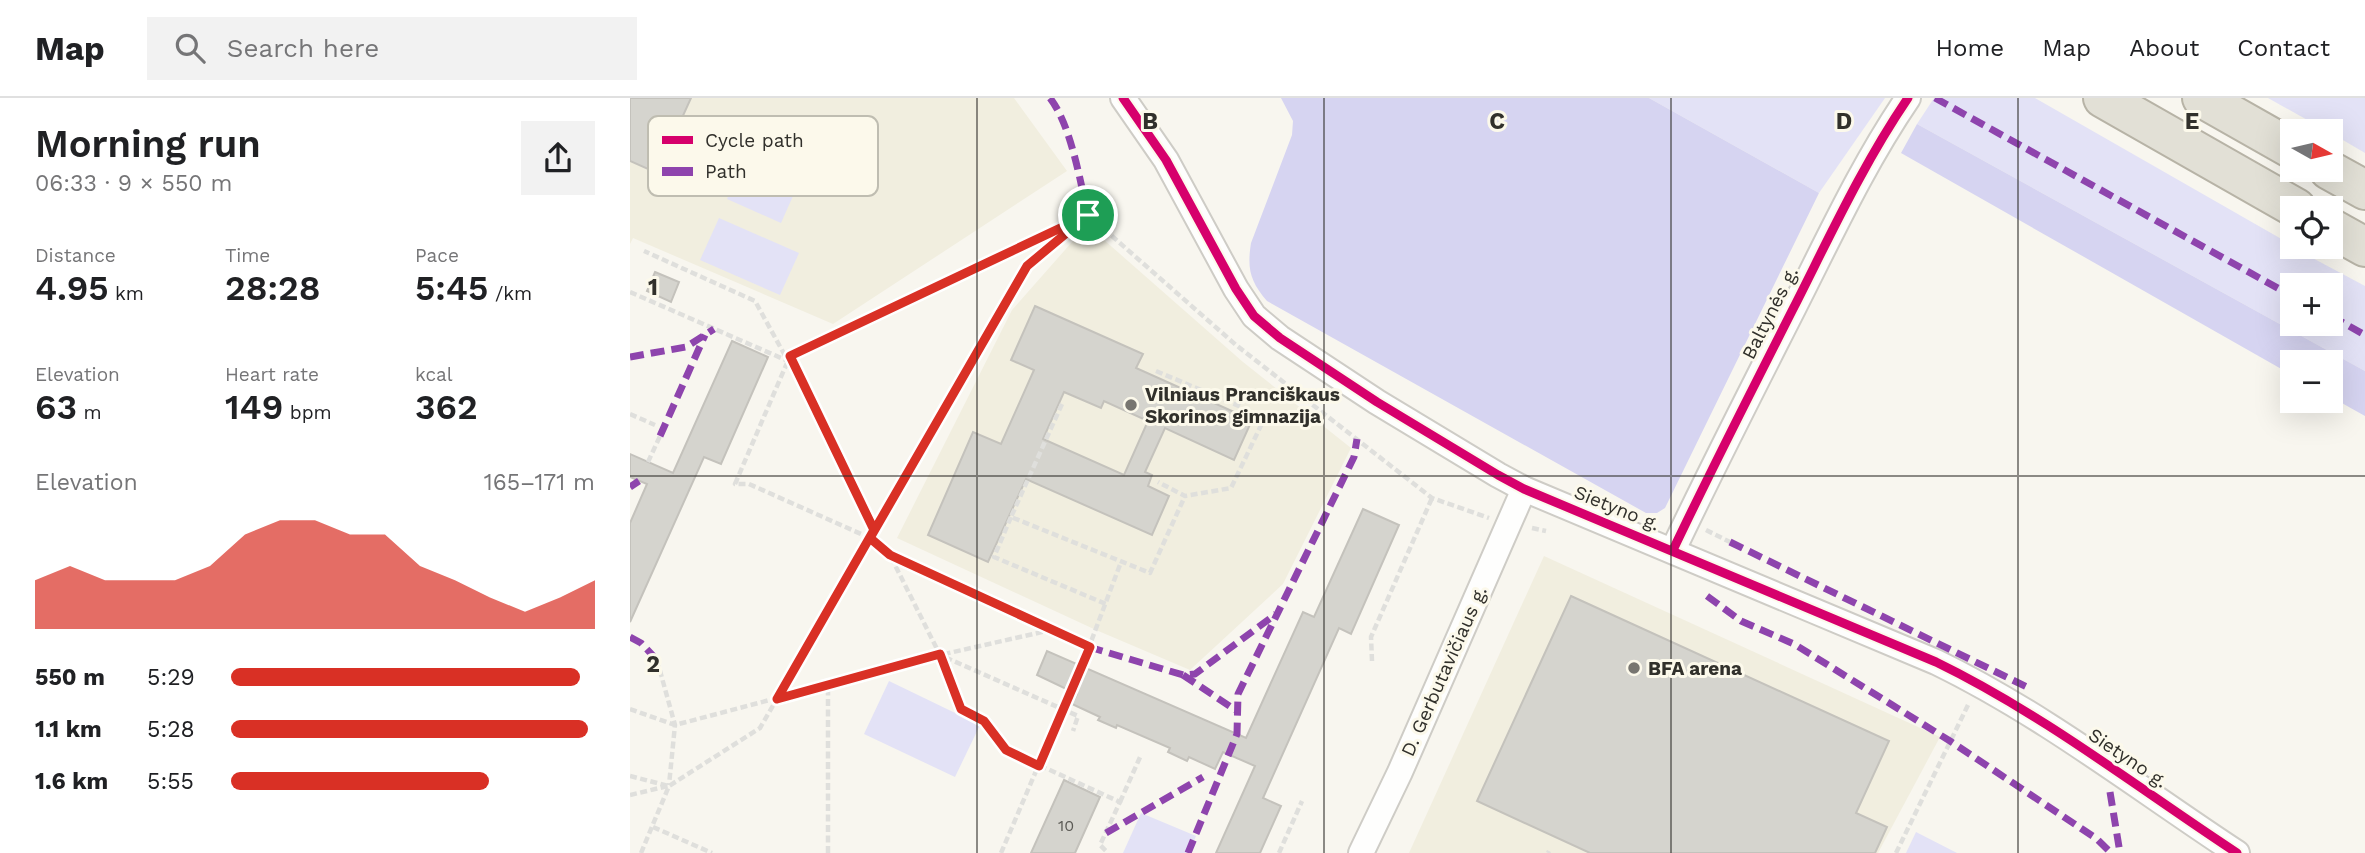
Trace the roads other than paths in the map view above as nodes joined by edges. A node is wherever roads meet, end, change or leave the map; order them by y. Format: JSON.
{"nodes":[{"id":1,"x":1123,"y":98,"type":"edge"},
{"id":2,"x":1908,"y":98,"type":"edge"},
{"id":3,"x":2103,"y":98,"type":"edge"},
{"id":4,"x":2202,"y":98,"type":"edge"},
{"id":5,"x":2280,"y":142,"type":"edge"},
{"id":6,"x":2343,"y":178,"type":"edge"},
{"id":7,"x":2365,"y":190,"type":"edge"},
{"id":8,"x":2280,"y":199,"type":"edge"},
{"id":9,"x":2343,"y":235,"type":"edge"},
{"id":10,"x":2365,"y":247,"type":"edge"},
{"id":11,"x":1524,"y":489,"type":"junction"},
{"id":12,"x":1673,"y":550,"type":"junction"},
{"id":13,"x":1361,"y":853,"type":"edge"},
{"id":14,"x":2237,"y":853,"type":"edge"}],
"edges":[{"from":1,"to":11,"type":"street","name":"Sietyno g."},
{"from":2,"to":12,"type":"street","name":"Baltynės g."},
{"from":3,"to":8,"type":"highway"},
{"from":4,"to":5,"type":"highway"},
{"from":6,"to":7,"type":"highway"},
{"from":9,"to":10,"type":"highway"},
{"from":11,"to":12,"type":"street","name":"Sietyno g."},
{"from":11,"to":13,"type":"street","name":"D. Gerbutavičiaus g."},
{"from":12,"to":14,"type":"street","name":"Sietyno g."}]}
